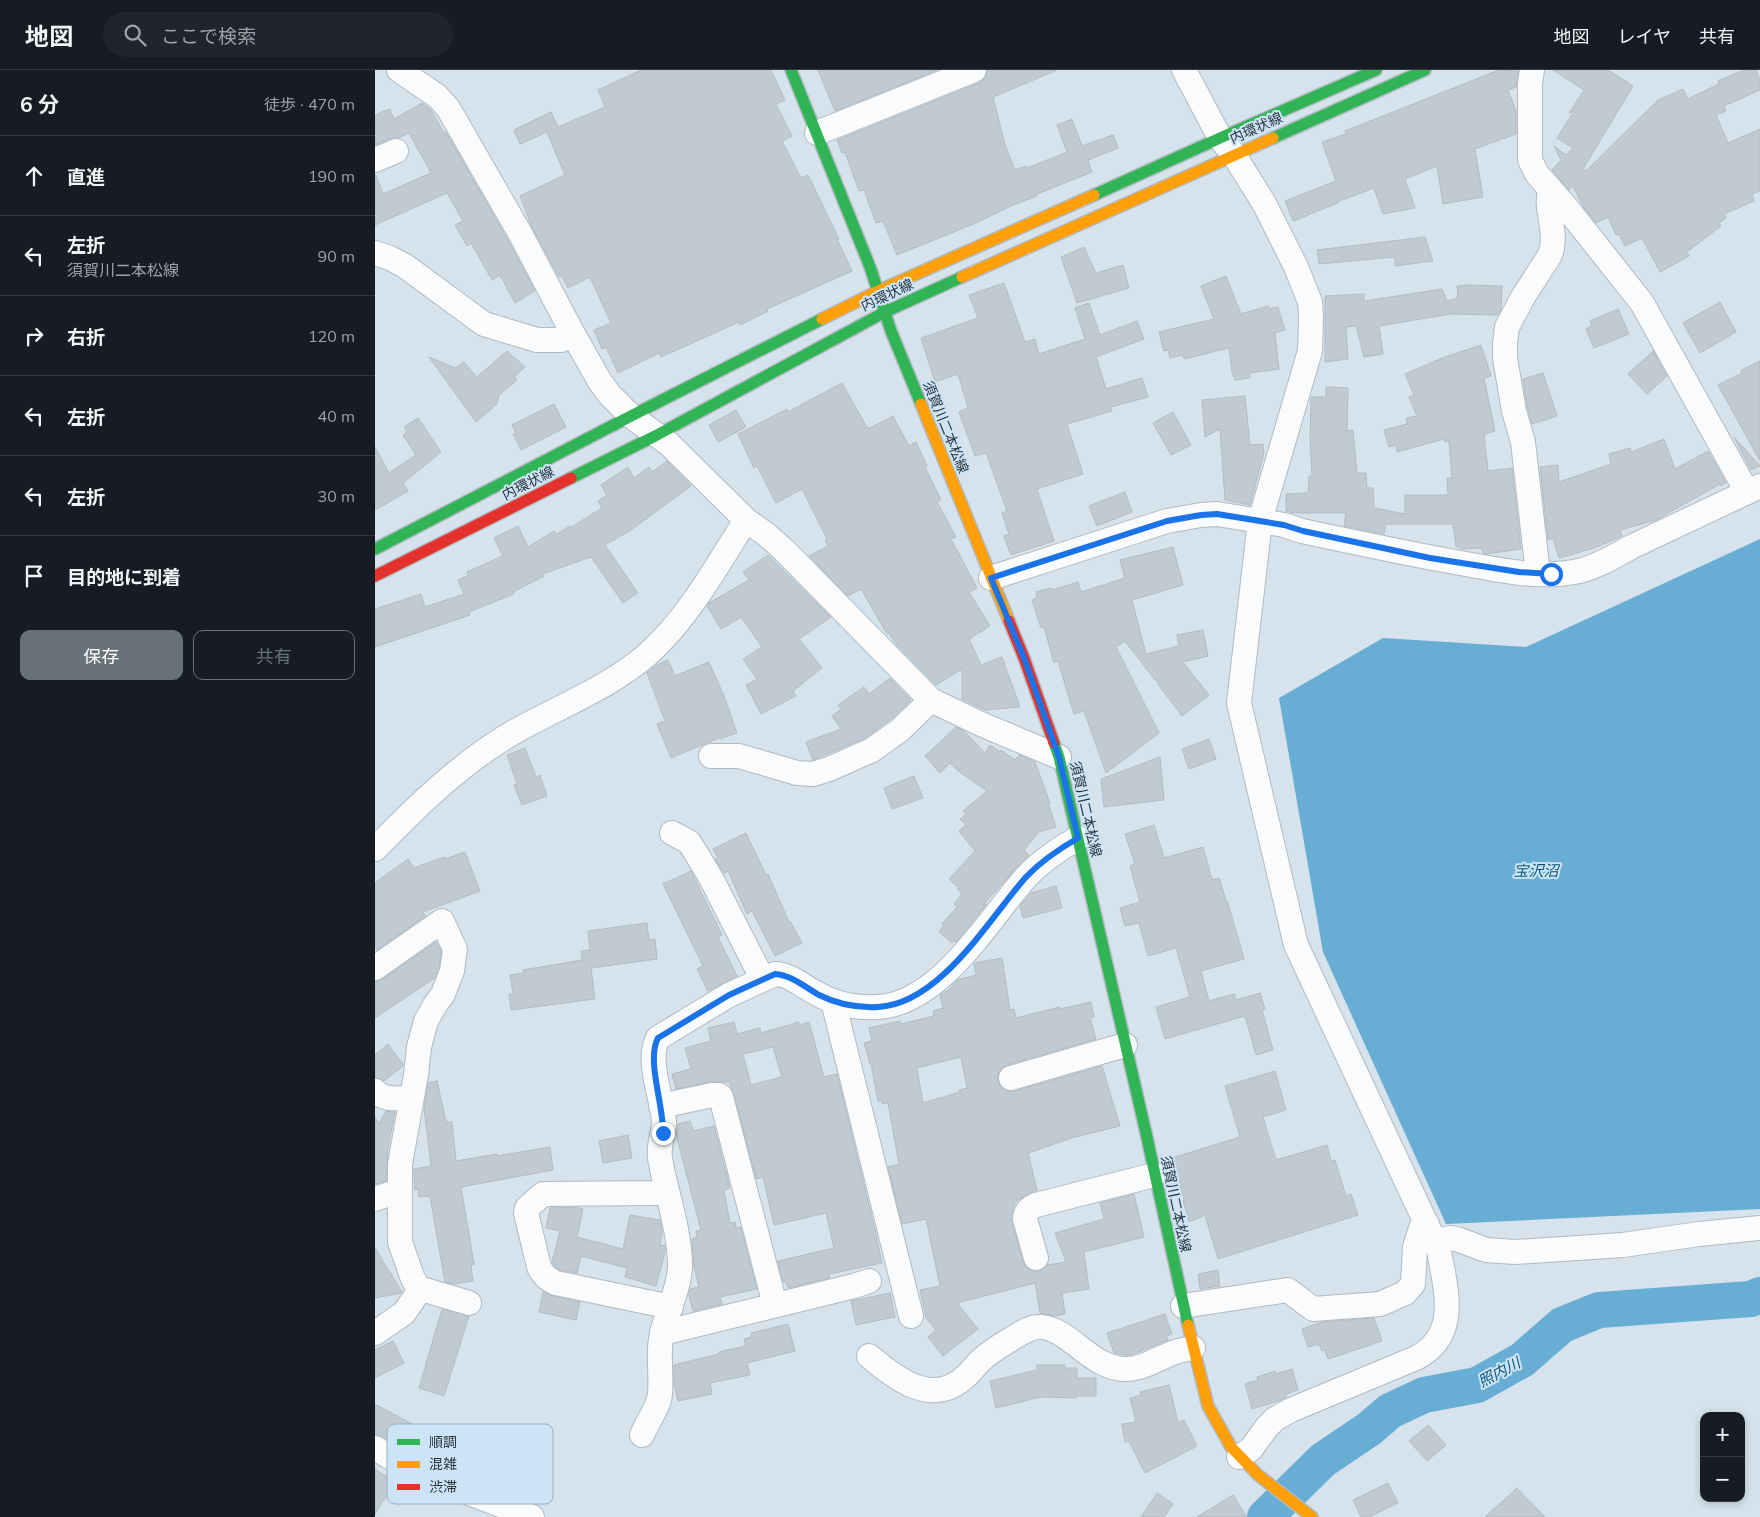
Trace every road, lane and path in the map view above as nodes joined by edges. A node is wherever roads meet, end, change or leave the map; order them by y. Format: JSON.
{"nodes":[{"id":1,"x":399,"y":70,"type":"edge"},
{"id":2,"x":791,"y":70,"type":"edge"},
{"id":3,"x":974,"y":70,"type":"edge"},
{"id":4,"x":1184,"y":70,"type":"edge"},
{"id":5,"x":1425,"y":70,"type":"edge"},
{"id":6,"x":1532,"y":70,"type":"edge"},
{"id":7,"x":1371,"y":71,"type":"edge"},
{"id":8,"x":817,"y":133,"type":"junction"},
{"id":9,"x":1227,"y":146,"type":"junction"},
{"id":10,"x":1551,"y":190,"type":"junction"},
{"id":11,"x":375,"y":253,"type":"edge"},
{"id":12,"x":878,"y":291,"type":"junction"},
{"id":13,"x":885,"y":312,"type":"junction"},
{"id":14,"x":573,"y":334,"type":"junction"},
{"id":15,"x":631,"y":416,"type":"junction"},
{"id":16,"x":657,"y":435,"type":"junction"},
{"id":17,"x":1753,"y":489,"type":"edge"},
{"id":18,"x":746,"y":520,"type":"junction"},
{"id":19,"x":1260,"y":521,"type":"junction"},
{"id":20,"x":375,"y":549,"type":"edge"},
{"id":21,"x":1538,"y":574,"type":"junction"},
{"id":22,"x":375,"y":576,"type":"edge"},
{"id":23,"x":991,"y":578,"type":"junction"},
{"id":24,"x":931,"y":700,"type":"junction"},
{"id":25,"x":711,"y":756,"type":"dead end"},
{"id":26,"x":1059,"y":757,"type":"junction"},
{"id":27,"x":672,"y":833,"type":"dead end"},
{"id":28,"x":1078,"y":838,"type":"junction"},
{"id":29,"x":375,"y":849,"type":"edge"},
{"id":30,"x":375,"y":968,"type":"edge"},
{"id":31,"x":762,"y":978,"type":"junction"},
{"id":32,"x":833,"y":1002,"type":"junction"},
{"id":33,"x":1125,"y":1046,"type":"junction"},
{"id":34,"x":1011,"y":1078,"type":"dead end"},
{"id":35,"x":375,"y":1091,"type":"edge"},
{"id":36,"x":411,"y":1098,"type":"junction"},
{"id":37,"x":661,"y":1106,"type":"junction"},
{"id":38,"x":1155,"y":1175,"type":"junction"},
{"id":39,"x":667,"y":1192,"type":"junction"},
{"id":40,"x":400,"y":1194,"type":"junction"},
{"id":41,"x":375,"y":1200,"type":"edge"},
{"id":42,"x":1760,"y":1228,"type":"edge"},
{"id":43,"x":1431,"y":1233,"type":"junction"},
{"id":44,"x":1036,"y":1258,"type":"dead end"},
{"id":45,"x":869,"y":1281,"type":"dead end"},
{"id":46,"x":420,"y":1290,"type":"junction"},
{"id":47,"x":469,"y":1303,"type":"dead end"},
{"id":48,"x":671,"y":1306,"type":"junction"},
{"id":49,"x":775,"y":1306,"type":"junction"},
{"id":50,"x":1183,"y":1306,"type":"junction"},
{"id":51,"x":911,"y":1316,"type":"dead end"},
{"id":52,"x":375,"y":1333,"type":"edge"},
{"id":53,"x":662,"y":1333,"type":"junction"},
{"id":54,"x":1193,"y":1348,"type":"junction"},
{"id":55,"x":869,"y":1356,"type":"dead end"},
{"id":56,"x":642,"y":1435,"type":"dead end"},
{"id":57,"x":375,"y":1448,"type":"edge"},
{"id":58,"x":387,"y":1455,"type":"edge"},
{"id":59,"x":1239,"y":1456,"type":"junction"},
{"id":60,"x":498,"y":1504,"type":"edge"},
{"id":61,"x":532,"y":1517,"type":"edge"},
{"id":62,"x":1312,"y":1517,"type":"edge"}],
"edges":[{"from":1,"to":14,"type":"street"},
{"from":2,"to":8,"type":"main road","name":"須賀川二本松線"},
{"from":3,"to":8,"type":"street"},
{"from":4,"to":9,"type":"street"},
{"from":5,"to":9,"type":"main road","name":"内環状線"},
{"from":6,"to":10,"type":"street"},
{"from":7,"to":9,"type":"main road","name":"内環状線"},
{"from":8,"to":12,"type":"main road","name":"須賀川二本松線"},
{"from":9,"to":12,"type":"main road","name":"内環状線"},
{"from":9,"to":13,"type":"main road","name":"内環状線"},
{"from":9,"to":19,"type":"street"},
{"from":10,"to":17,"type":"street"},
{"from":10,"to":21,"type":"street"},
{"from":11,"to":14,"type":"street"},
{"from":12,"to":13,"type":"main road","name":"須賀川二本松線"},
{"from":12,"to":15,"type":"main road","name":"内環状線"},
{"from":13,"to":16,"type":"main road","name":"内環状線"},
{"from":13,"to":23,"type":"main road","name":"須賀川二本松線"},
{"from":14,"to":15,"type":"street"},
{"from":15,"to":16,"type":"street"},
{"from":15,"to":20,"type":"main road","name":"内環状線"},
{"from":16,"to":18,"type":"street"},
{"from":16,"to":22,"type":"main road","name":"内環状線"},
{"from":17,"to":21,"type":"street"},
{"from":18,"to":24,"type":"street"},
{"from":18,"to":29,"type":"street"},
{"from":19,"to":21,"type":"street"},
{"from":19,"to":23,"type":"street"},
{"from":19,"to":43,"type":"street"},
{"from":23,"to":26,"type":"main road","name":"須賀川二本松線"},
{"from":24,"to":25,"type":"street"},
{"from":24,"to":26,"type":"street"},
{"from":26,"to":28,"type":"main road","name":"須賀川二本松線"},
{"from":27,"to":31,"type":"street"},
{"from":28,"to":32,"type":"street"},
{"from":28,"to":33,"type":"main road","name":"須賀川二本松線"},
{"from":30,"to":36,"type":"street"},
{"from":31,"to":32,"type":"street"},
{"from":31,"to":37,"type":"street"},
{"from":32,"to":51,"type":"street"},
{"from":33,"to":34,"type":"street"},
{"from":33,"to":38,"type":"main road","name":"須賀川二本松線"},
{"from":35,"to":36,"type":"street"},
{"from":36,"to":40,"type":"street"},
{"from":37,"to":39,"type":"street"},
{"from":37,"to":49,"type":"street"},
{"from":38,"to":44,"type":"street"},
{"from":38,"to":50,"type":"main road","name":"須賀川二本松線"},
{"from":39,"to":48,"type":"street"},
{"from":39,"to":48,"type":"street"},
{"from":40,"to":41,"type":"street"},
{"from":40,"to":46,"type":"street"},
{"from":42,"to":43,"type":"street"},
{"from":43,"to":50,"type":"street"},
{"from":43,"to":59,"type":"street"},
{"from":45,"to":49,"type":"street"},
{"from":46,"to":47,"type":"street"},
{"from":46,"to":52,"type":"street"},
{"from":48,"to":53,"type":"street"},
{"from":49,"to":53,"type":"street"},
{"from":50,"to":54,"type":"main road","name":"須賀川二本松線"},
{"from":53,"to":56,"type":"street"},
{"from":54,"to":55,"type":"street"},
{"from":54,"to":59,"type":"main road","name":"須賀川二本松線"},
{"from":57,"to":58,"type":"street"},
{"from":59,"to":62,"type":"main road","name":"須賀川二本松線"},
{"from":60,"to":61,"type":"street"}]}
